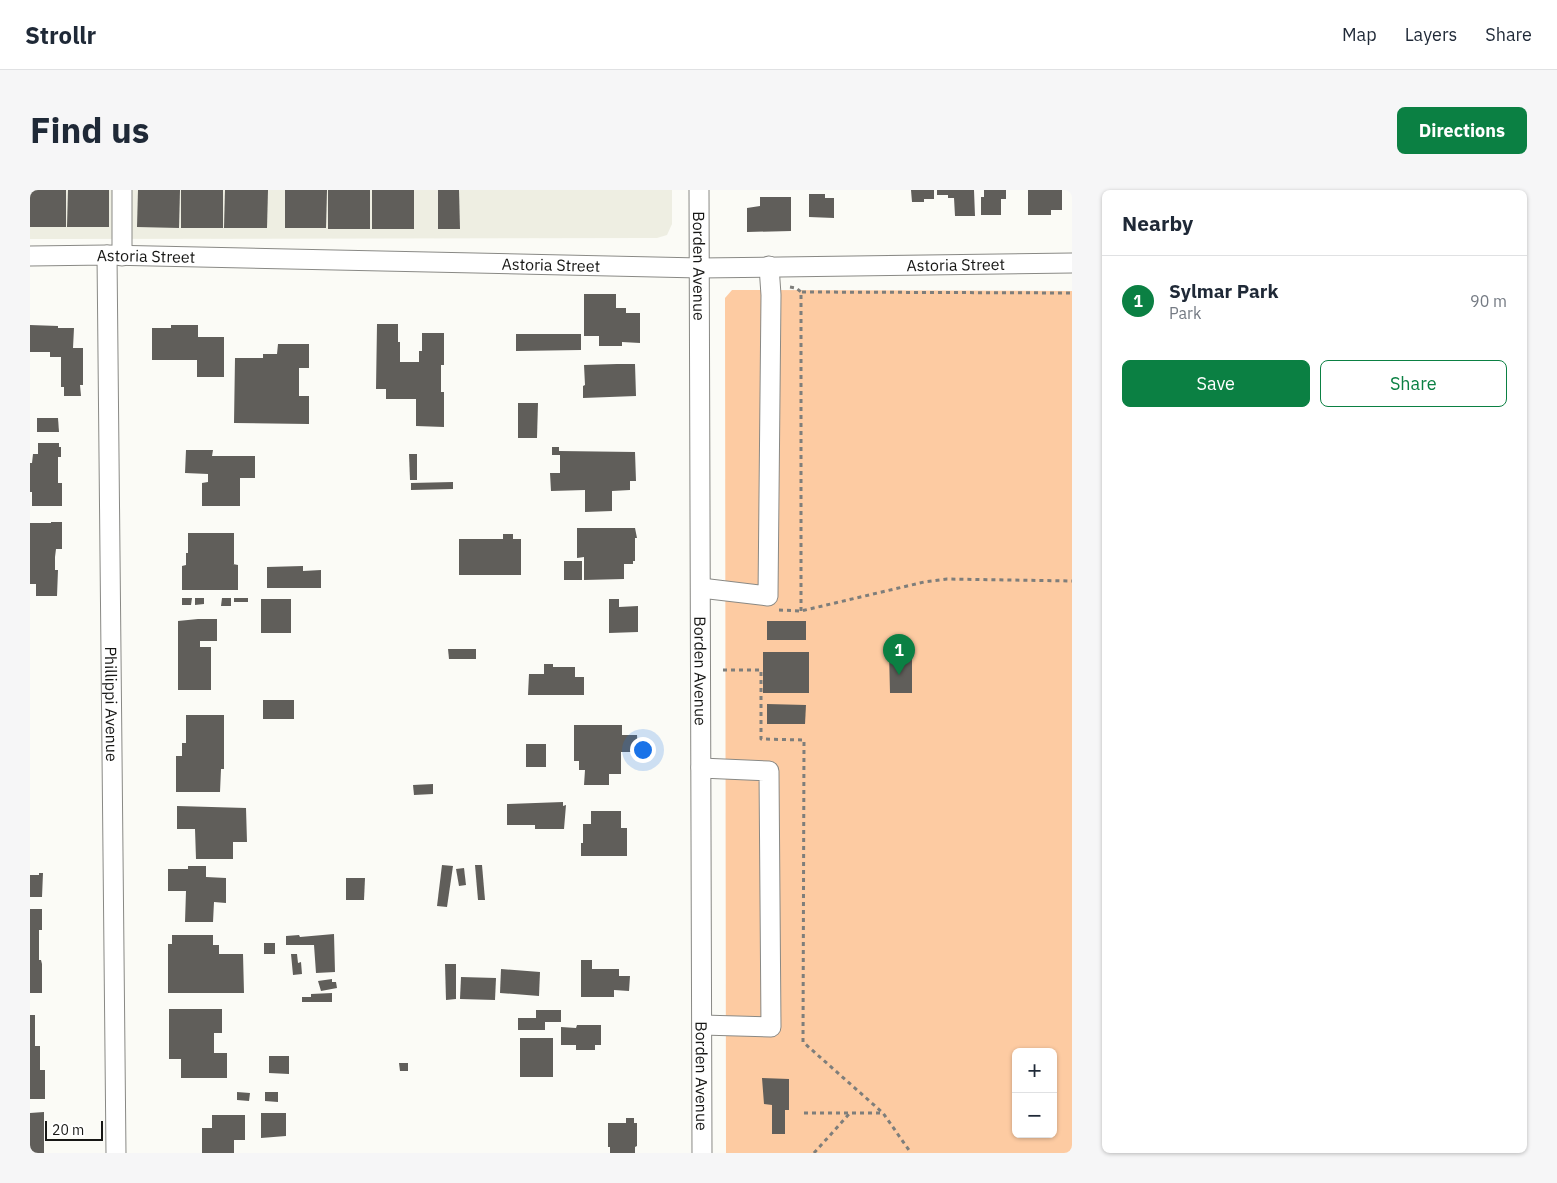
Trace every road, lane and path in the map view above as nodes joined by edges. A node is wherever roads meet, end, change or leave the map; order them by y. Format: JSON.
{"nodes":[{"id":1,"x":122,"y":190,"type":"edge"},
{"id":2,"x":699,"y":190,"type":"edge"},
{"id":3,"x":30,"y":256,"type":"edge"},
{"id":4,"x":115,"y":256,"type":"junction"},
{"id":5,"x":1072,"y":263,"type":"edge"},
{"id":6,"x":770,"y":266,"type":"junction"},
{"id":7,"x":700,"y":268,"type":"junction"},
{"id":8,"x":1072,"y":293,"type":"edge"},
{"id":9,"x":1072,"y":581,"type":"edge"},
{"id":10,"x":701,"y":588,"type":"junction"},
{"id":11,"x":772,"y":610,"type":"dead end"},
{"id":12,"x":801,"y":611,"type":"junction"},
{"id":13,"x":723,"y":670,"type":"dead end"},
{"id":14,"x":701,"y":768,"type":"junction"},
{"id":15,"x":702,"y":1025,"type":"junction"},
{"id":16,"x":804,"y":1113,"type":"dead end"},
{"id":17,"x":850,"y":1113,"type":"junction"},
{"id":18,"x":883,"y":1113,"type":"junction"},
{"id":19,"x":116,"y":1153,"type":"edge"},
{"id":20,"x":702,"y":1153,"type":"edge"},
{"id":21,"x":814,"y":1153,"type":"edge"},
{"id":22,"x":911,"y":1153,"type":"edge"}],
"edges":[{"from":1,"to":4,"type":"street","name":"Phillippi Avenue"},
{"from":2,"to":7,"type":"street","name":"Borden Avenue"},
{"from":3,"to":4,"type":"street","name":"Astoria Street"},
{"from":4,"to":7,"type":"street","name":"Astoria Street"},
{"from":4,"to":19,"type":"street","name":"Phillippi Avenue"},
{"from":5,"to":6,"type":"street","name":"Astoria Street"},
{"from":6,"to":7,"type":"street","name":"Astoria Street"},
{"from":6,"to":10,"type":"street"},
{"from":7,"to":10,"type":"street","name":"Borden Avenue"},
{"from":8,"to":12,"type":"path"},
{"from":9,"to":12,"type":"path"},
{"from":10,"to":14,"type":"street","name":"Borden Avenue"},
{"from":11,"to":12,"type":"path"},
{"from":13,"to":18,"type":"path"},
{"from":14,"to":15,"type":"street","name":"Borden Avenue"},
{"from":14,"to":15,"type":"street"},
{"from":15,"to":20,"type":"street","name":"Borden Avenue"},
{"from":16,"to":17,"type":"path"},
{"from":17,"to":18,"type":"path"},
{"from":17,"to":21,"type":"path"},
{"from":18,"to":22,"type":"path"}]}
